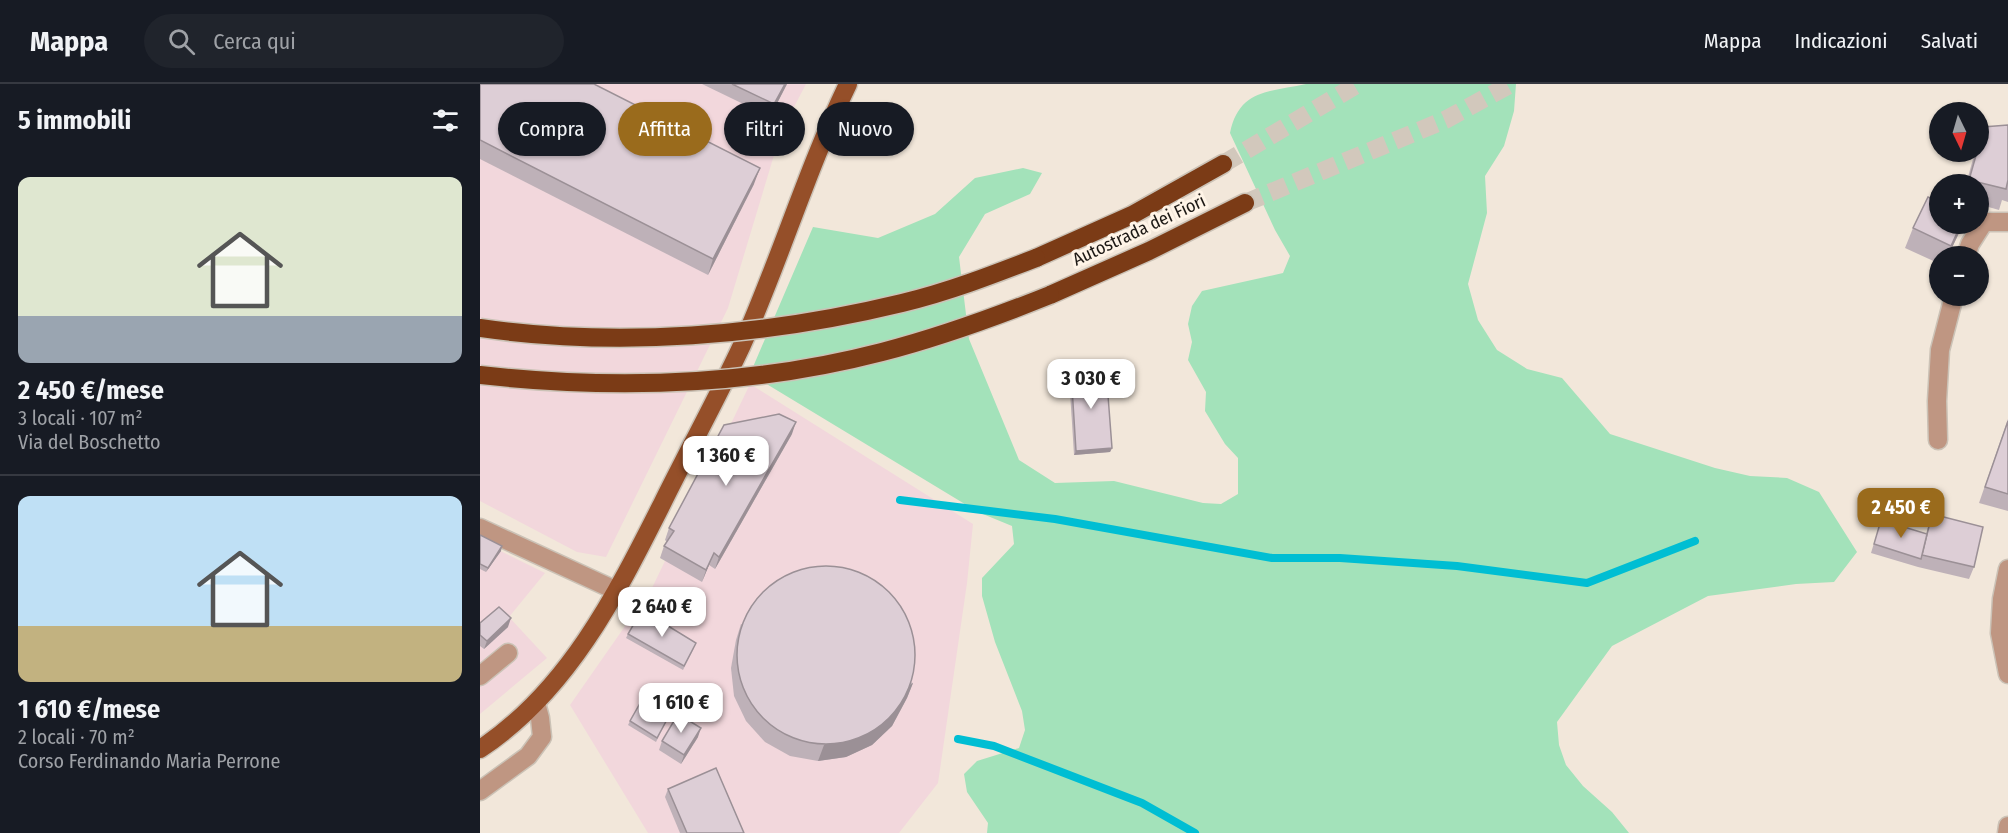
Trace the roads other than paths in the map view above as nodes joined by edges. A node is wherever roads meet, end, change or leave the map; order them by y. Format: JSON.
{"nodes":[{"id":1,"x":848,"y":84,"type":"edge"},
{"id":2,"x":1223,"y":164,"type":"tunnel mouth"},
{"id":3,"x":1245,"y":203,"type":"tunnel mouth"},
{"id":4,"x":2008,"y":222,"type":"edge"},
{"id":5,"x":1969,"y":246,"type":"edge"},
{"id":6,"x":1951,"y":306,"type":"edge"},
{"id":7,"x":480,"y":328,"type":"edge"},
{"id":8,"x":480,"y":375,"type":"edge"},
{"id":9,"x":1938,"y":440,"type":"dead end"},
{"id":10,"x":480,"y":528,"type":"edge"},
{"id":11,"x":2008,"y":569,"type":"edge"},
{"id":12,"x":617,"y":591,"type":"junction"},
{"id":13,"x":507,"y":653,"type":"dead end"},
{"id":14,"x":2008,"y":674,"type":"edge"},
{"id":15,"x":480,"y":676,"type":"edge"},
{"id":16,"x":536,"y":703,"type":"junction"},
{"id":17,"x":480,"y":749,"type":"edge"},
{"id":18,"x":480,"y":791,"type":"edge"},
{"id":19,"x":2008,"y":826,"type":"edge"},
{"id":20,"x":2007,"y":833,"type":"edge"}],
"edges":[{"from":1,"to":12,"type":"main road"},
{"from":2,"to":7,"type":"highway","name":"Autostrada dei Fiori","bridge":true},
{"from":3,"to":8,"type":"highway","name":"Autostrada dei Fiori","bridge":true},
{"from":4,"to":5,"type":"street"},
{"from":6,"to":9,"type":"street"},
{"from":10,"to":12,"type":"street"},
{"from":11,"to":14,"type":"street"},
{"from":12,"to":16,"type":"main road"},
{"from":13,"to":15,"type":"street"},
{"from":16,"to":17,"type":"main road"},
{"from":16,"to":18,"type":"street"},
{"from":19,"to":20,"type":"street"}]}
